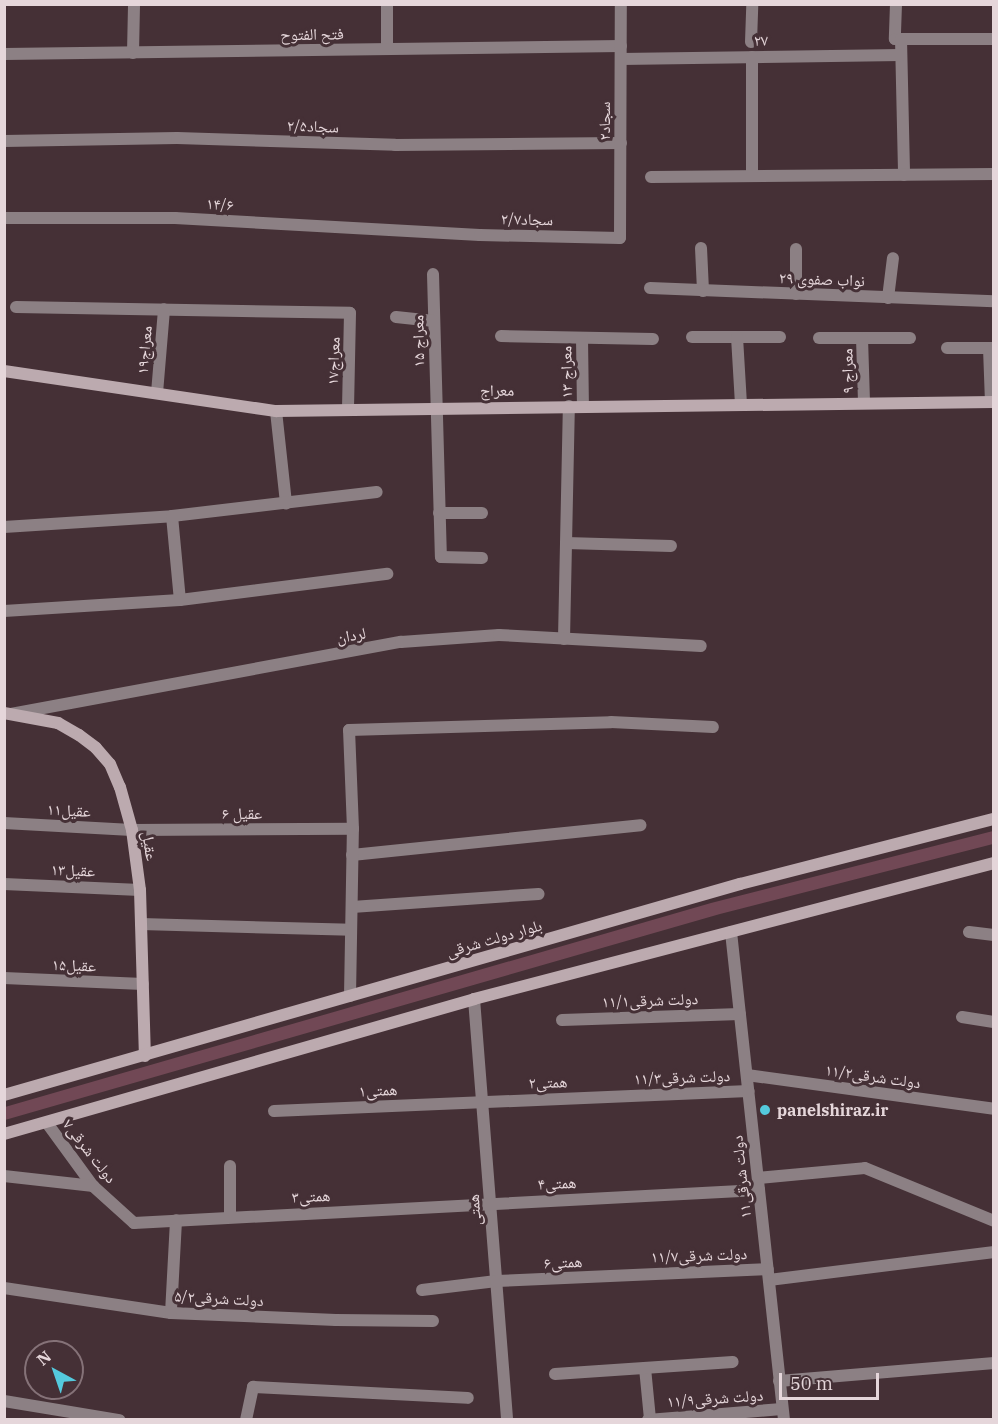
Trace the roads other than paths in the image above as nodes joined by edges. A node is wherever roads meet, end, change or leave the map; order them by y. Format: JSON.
{"nodes":[{"id":1,"x":134,"y":4,"type":"edge"},
{"id":2,"x":387,"y":4,"type":"edge"},
{"id":3,"x":621,"y":4,"type":"edge"},
{"id":4,"x":752,"y":4,"type":"edge"},
{"id":5,"x":896,"y":4,"type":"edge"},
{"id":6,"x":898,"y":39,"type":"junction"},
{"id":7,"x":993,"y":39,"type":"edge"},
{"id":8,"x":751,"y":42,"type":"dead end"},
{"id":9,"x":621,"y":46,"type":"junction"},
{"id":10,"x":387,"y":49,"type":"junction"},
{"id":11,"x":133,"y":53,"type":"junction"},
{"id":12,"x":4,"y":54,"type":"edge"},
{"id":13,"x":901,"y":55,"type":"junction"},
{"id":14,"x":752,"y":57,"type":"junction"},
{"id":15,"x":621,"y":59,"type":"junction"},
{"id":16,"x":4,"y":141,"type":"edge"},
{"id":17,"x":621,"y":143,"type":"junction"},
{"id":18,"x":993,"y":174,"type":"edge"},
{"id":19,"x":904,"y":175,"type":"junction"},
{"id":20,"x":752,"y":176,"type":"junction"},
{"id":21,"x":651,"y":177,"type":"dead end"},
{"id":22,"x":4,"y":218,"type":"edge"},
{"id":23,"x":433,"y":232,"type":"joint"},
{"id":24,"x":620,"y":238,"type":"joint"},
{"id":25,"x":701,"y":248,"type":"dead end"},
{"id":26,"x":796,"y":249,"type":"dead end"},
{"id":27,"x":893,"y":258,"type":"dead end"},
{"id":28,"x":433,"y":274,"type":"dead end"},
{"id":29,"x":650,"y":288,"type":"dead end"},
{"id":30,"x":703,"y":291,"type":"junction"},
{"id":31,"x":796,"y":294,"type":"junction"},
{"id":32,"x":888,"y":298,"type":"junction"},
{"id":33,"x":993,"y":302,"type":"edge"},
{"id":34,"x":16,"y":307,"type":"dead end"},
{"id":35,"x":164,"y":309,"type":"junction"},
{"id":36,"x":396,"y":317,"type":"dead end"},
{"id":37,"x":434,"y":321,"type":"junction"},
{"id":38,"x":501,"y":336,"type":"dead end"},
{"id":39,"x":692,"y":337,"type":"dead end"},
{"id":40,"x":737,"y":337,"type":"junction"},
{"id":41,"x":780,"y":337,"type":"dead end"},
{"id":42,"x":582,"y":338,"type":"junction"},
{"id":43,"x":819,"y":338,"type":"dead end"},
{"id":44,"x":862,"y":338,"type":"junction"},
{"id":45,"x":910,"y":338,"type":"dead end"},
{"id":46,"x":653,"y":339,"type":"dead end"},
{"id":47,"x":947,"y":348,"type":"dead end"},
{"id":48,"x":991,"y":348,"type":"edge"},
{"id":49,"x":4,"y":371,"type":"edge"},
{"id":50,"x":157,"y":393,"type":"junction"},
{"id":51,"x":992,"y":402,"type":"edge"},
{"id":52,"x":864,"y":404,"type":"junction"},
{"id":53,"x":741,"y":405,"type":"junction"},
{"id":54,"x":569,"y":406,"type":"junction"},
{"id":55,"x":583,"y":406,"type":"junction"},
{"id":56,"x":435,"y":407,"type":"junction"},
{"id":57,"x":348,"y":409,"type":"junction"},
{"id":58,"x":276,"y":411,"type":"junction"},
{"id":59,"x":377,"y":492,"type":"dead end"},
{"id":60,"x":286,"y":503,"type":"junction"},
{"id":61,"x":439,"y":513,"type":"junction"},
{"id":62,"x":482,"y":513,"type":"dead end"},
{"id":63,"x":172,"y":516,"type":"junction"},
{"id":64,"x":4,"y":526,"type":"edge"},
{"id":65,"x":566,"y":543,"type":"junction"},
{"id":66,"x":671,"y":546,"type":"dead end"},
{"id":67,"x":482,"y":558,"type":"dead end"},
{"id":68,"x":387,"y":574,"type":"dead end"},
{"id":69,"x":180,"y":600,"type":"junction"},
{"id":70,"x":4,"y":610,"type":"edge"},
{"id":71,"x":564,"y":639,"type":"junction"},
{"id":72,"x":701,"y":646,"type":"dead end"},
{"id":73,"x":8,"y":714,"type":"edge"},
{"id":74,"x":713,"y":726,"type":"dead end"},
{"id":75,"x":993,"y":819,"type":"edge"},
{"id":76,"x":4,"y":823,"type":"edge"},
{"id":77,"x":640,"y":825,"type":"dead end"},
{"id":78,"x":353,"y":829,"type":"junction"},
{"id":79,"x":132,"y":830,"type":"junction"},
{"id":80,"x":352,"y":855,"type":"junction"},
{"id":81,"x":993,"y":863,"type":"edge"},
{"id":82,"x":4,"y":884,"type":"edge"},
{"id":83,"x":140,"y":890,"type":"junction"},
{"id":84,"x":539,"y":894,"type":"dead end"},
{"id":85,"x":352,"y":907,"type":"junction"},
{"id":86,"x":141,"y":924,"type":"junction"},
{"id":87,"x":351,"y":930,"type":"junction"},
{"id":88,"x":732,"y":932,"type":"junction"},
{"id":89,"x":969,"y":932,"type":"dead end"},
{"id":90,"x":993,"y":935,"type":"edge"},
{"id":91,"x":4,"y":978,"type":"edge"},
{"id":92,"x":143,"y":984,"type":"junction"},
{"id":93,"x":350,"y":996,"type":"junction"},
{"id":94,"x":474,"y":999,"type":"junction"},
{"id":95,"x":740,"y":1014,"type":"junction"},
{"id":96,"x":962,"y":1017,"type":"dead end"},
{"id":97,"x":562,"y":1020,"type":"dead end"},
{"id":98,"x":993,"y":1022,"type":"edge"},
{"id":99,"x":145,"y":1056,"type":"junction"},
{"id":100,"x":747,"y":1075,"type":"junction"},
{"id":101,"x":749,"y":1091,"type":"junction"},
{"id":102,"x":4,"y":1095,"type":"edge"},
{"id":103,"x":616,"y":1096,"type":"joint"},
{"id":104,"x":482,"y":1101,"type":"junction"},
{"id":105,"x":993,"y":1109,"type":"edge"},
{"id":106,"x":274,"y":1111,"type":"dead end"},
{"id":107,"x":47,"y":1123,"type":"junction"},
{"id":108,"x":4,"y":1134,"type":"edge"},
{"id":109,"x":230,"y":1166,"type":"dead end"},
{"id":110,"x":4,"y":1176,"type":"edge"},
{"id":111,"x":759,"y":1184,"type":"junction"},
{"id":112,"x":93,"y":1186,"type":"junction"},
{"id":113,"x":490,"y":1203,"type":"junction"},
{"id":114,"x":230,"y":1217,"type":"junction"},
{"id":115,"x":176,"y":1220,"type":"junction"},
{"id":116,"x":993,"y":1221,"type":"edge"},
{"id":117,"x":135,"y":1223,"type":"joint"},
{"id":118,"x":993,"y":1252,"type":"edge"},
{"id":119,"x":768,"y":1274,"type":"junction"},
{"id":120,"x":632,"y":1275,"type":"joint"},
{"id":121,"x":496,"y":1281,"type":"junction"},
{"id":122,"x":4,"y":1288,"type":"edge"},
{"id":123,"x":422,"y":1290,"type":"dead end"},
{"id":124,"x":171,"y":1313,"type":"junction"},
{"id":125,"x":433,"y":1321,"type":"dead end"},
{"id":126,"x":733,"y":1362,"type":"dead end"},
{"id":127,"x":993,"y":1363,"type":"edge"},
{"id":128,"x":645,"y":1368,"type":"junction"},
{"id":129,"x":555,"y":1374,"type":"dead end"},
{"id":130,"x":779,"y":1381,"type":"junction"},
{"id":131,"x":468,"y":1398,"type":"dead end"},
{"id":132,"x":4,"y":1401,"type":"edge"},
{"id":133,"x":783,"y":1414,"type":"edge"},
{"id":134,"x":119,"y":1419,"type":"edge"},
{"id":135,"x":246,"y":1419,"type":"edge"},
{"id":136,"x":507,"y":1419,"type":"edge"},
{"id":137,"x":649,"y":1419,"type":"edge"}],
"edges":[{"from":1,"to":11,"type":"street"},
{"from":2,"to":10,"type":"street"},
{"from":3,"to":9,"type":"street","name":"۲سجاد"},
{"from":4,"to":8,"type":"street"},
{"from":5,"to":6,"type":"street"},
{"from":6,"to":7,"type":"street"},
{"from":6,"to":13,"type":"street"},
{"from":9,"to":10,"type":"street","name":"فتح الفتوح"},
{"from":9,"to":15,"type":"street","name":"۲سجاد"},
{"from":10,"to":11,"type":"street","name":"فتح الفتوح"},
{"from":11,"to":12,"type":"street","name":"فتح الفتوح"},
{"from":13,"to":14,"type":"street","name":"۲۷"},
{"from":13,"to":19,"type":"street"},
{"from":14,"to":15,"type":"street","name":"۲۷"},
{"from":14,"to":20,"type":"street"},
{"from":15,"to":17,"type":"street","name":"۲سجاد"},
{"from":16,"to":17,"type":"street","name":"۲/۵سجاد"},
{"from":17,"to":24,"type":"street","name":"۲سجاد"},
{"from":18,"to":19,"type":"street"},
{"from":19,"to":20,"type":"street"},
{"from":20,"to":21,"type":"street"},
{"from":22,"to":23,"type":"street","name":"۱۴/۶"},
{"from":23,"to":24,"type":"street","name":"سجاد۲/۷"},
{"from":25,"to":30,"type":"street"},
{"from":26,"to":31,"type":"street"},
{"from":27,"to":32,"type":"street"},
{"from":28,"to":37,"type":"street","name":"معراج ۱۵"},
{"from":29,"to":30,"type":"street","name":"نواب صفوی ۲۹"},
{"from":30,"to":31,"type":"street","name":"نواب صفوی ۲۹"},
{"from":31,"to":32,"type":"street","name":"نواب صفوی ۲۹"},
{"from":32,"to":33,"type":"street","name":"نواب صفوی ۲۹"},
{"from":34,"to":35,"type":"street"},
{"from":35,"to":50,"type":"street","name":"معراج۱۹"},
{"from":35,"to":57,"type":"street","name":"معراج۱۷"},
{"from":36,"to":37,"type":"street"},
{"from":37,"to":56,"type":"street","name":"معراج ۱۵"},
{"from":38,"to":42,"type":"street"},
{"from":39,"to":40,"type":"street"},
{"from":40,"to":41,"type":"street"},
{"from":40,"to":53,"type":"street"},
{"from":42,"to":46,"type":"street"},
{"from":42,"to":55,"type":"street","name":"معراج ۱۳"},
{"from":43,"to":44,"type":"street"},
{"from":44,"to":45,"type":"street"},
{"from":44,"to":52,"type":"street","name":"معراج ۹"},
{"from":47,"to":48,"type":"street"},
{"from":48,"to":51,"type":"street"},
{"from":49,"to":50,"type":"main road","name":"معراج"},
{"from":50,"to":58,"type":"main road","name":"معراج"},
{"from":51,"to":52,"type":"main road","name":"معراج"},
{"from":52,"to":53,"type":"main road","name":"معراج"},
{"from":53,"to":55,"type":"main road","name":"معراج"},
{"from":54,"to":55,"type":"main road","name":"معراج"},
{"from":54,"to":56,"type":"main road","name":"معراج"},
{"from":54,"to":65,"type":"street"},
{"from":56,"to":57,"type":"main road","name":"معراج"},
{"from":56,"to":61,"type":"street","name":"معراج ۱۵"},
{"from":57,"to":58,"type":"main road","name":"معراج"},
{"from":58,"to":60,"type":"street"},
{"from":59,"to":60,"type":"street"},
{"from":60,"to":63,"type":"street"},
{"from":61,"to":62,"type":"street"},
{"from":61,"to":67,"type":"street","name":"معراج ۱۵"},
{"from":63,"to":64,"type":"street"},
{"from":63,"to":69,"type":"street"},
{"from":65,"to":66,"type":"street"},
{"from":65,"to":71,"type":"street"},
{"from":68,"to":69,"type":"street"},
{"from":69,"to":70,"type":"street"},
{"from":71,"to":72,"type":"street","name":"لردان"},
{"from":71,"to":73,"type":"street","name":"لردان"},
{"from":73,"to":79,"type":"main road","name":"عقیل"},
{"from":74,"to":78,"type":"street"},
{"from":75,"to":93,"type":"main road","name":"بلوار دولت شرقی"},
{"from":76,"to":79,"type":"street","name":"عقیل۱۱"},
{"from":77,"to":80,"type":"street"},
{"from":78,"to":79,"type":"street","name":"عقیل ۶"},
{"from":78,"to":80,"type":"street"},
{"from":79,"to":83,"type":"main road","name":"عقیل"},
{"from":80,"to":85,"type":"street"},
{"from":81,"to":88,"type":"main road"},
{"from":82,"to":83,"type":"street","name":"عقیل۱۳"},
{"from":83,"to":86,"type":"main road","name":"عقیل"},
{"from":84,"to":85,"type":"street"},
{"from":85,"to":87,"type":"street"},
{"from":86,"to":87,"type":"street"},
{"from":86,"to":92,"type":"main road","name":"عقیل"},
{"from":87,"to":93,"type":"street"},
{"from":88,"to":94,"type":"main road"},
{"from":88,"to":95,"type":"street","name":"۱۱دولت شرقی"},
{"from":89,"to":90,"type":"street"},
{"from":91,"to":92,"type":"street","name":"عقیل۱۵"},
{"from":92,"to":99,"type":"main road","name":"عقیل"},
{"from":93,"to":99,"type":"main road","name":"بلوار دولت شرقی"},
{"from":94,"to":104,"type":"street","name":"همتی"},
{"from":94,"to":107,"type":"main road"},
{"from":95,"to":97,"type":"street","name":"۱۱/۱دولت شرقی"},
{"from":95,"to":100,"type":"street","name":"۱۱دولت شرقی"},
{"from":96,"to":98,"type":"street"},
{"from":99,"to":102,"type":"main road","name":"بلوار دولت شرقی"},
{"from":100,"to":101,"type":"street","name":"۱۱دولت شرقی"},
{"from":100,"to":105,"type":"street","name":"۱۱/۲دولت شرقی"},
{"from":101,"to":103,"type":"street","name":"۱۱/۳دولت شرقی"},
{"from":101,"to":111,"type":"street","name":"۱۱دولت شرقی"},
{"from":103,"to":104,"type":"street","name":"۲همتی"},
{"from":104,"to":106,"type":"street","name":"۱همتی"},
{"from":104,"to":113,"type":"street","name":"همتی"},
{"from":107,"to":108,"type":"main road"},
{"from":107,"to":112,"type":"street","name":"۷دولت شرقی"},
{"from":109,"to":114,"type":"street"},
{"from":110,"to":112,"type":"street"},
{"from":111,"to":113,"type":"street","name":"۴همتی"},
{"from":111,"to":116,"type":"street","name":"۴همتی"},
{"from":111,"to":119,"type":"street","name":"۱۱دولت شرقی"},
{"from":112,"to":117,"type":"street","name":"۷دولت شرقی"},
{"from":113,"to":114,"type":"street","name":"۳همتی"},
{"from":113,"to":121,"type":"street","name":"همتی"},
{"from":114,"to":115,"type":"street","name":"۳همتی"},
{"from":115,"to":117,"type":"street","name":"۳همتی"},
{"from":115,"to":124,"type":"street"},
{"from":118,"to":119,"type":"street","name":"۱۱/۷دولت شرقی"},
{"from":119,"to":120,"type":"street","name":"۱۱/۷دولت شرقی"},
{"from":119,"to":130,"type":"street","name":"۱۱دولت شرقی"},
{"from":120,"to":121,"type":"street","name":"۶همتی"},
{"from":121,"to":123,"type":"street","name":"۶همتی"},
{"from":121,"to":136,"type":"street","name":"همتی"},
{"from":122,"to":124,"type":"street","name":"۵/۲دولت شرقی"},
{"from":124,"to":125,"type":"street","name":"۵/۲دولت شرقی"},
{"from":126,"to":128,"type":"street"},
{"from":127,"to":130,"type":"street"},
{"from":128,"to":129,"type":"street"},
{"from":128,"to":137,"type":"street"},
{"from":130,"to":133,"type":"street","name":"۱۱دولت شرقی"},
{"from":131,"to":135,"type":"street"},
{"from":132,"to":134,"type":"street"},
{"from":133,"to":137,"type":"street","name":"۱۱/۹دولت شرقی"}]}
